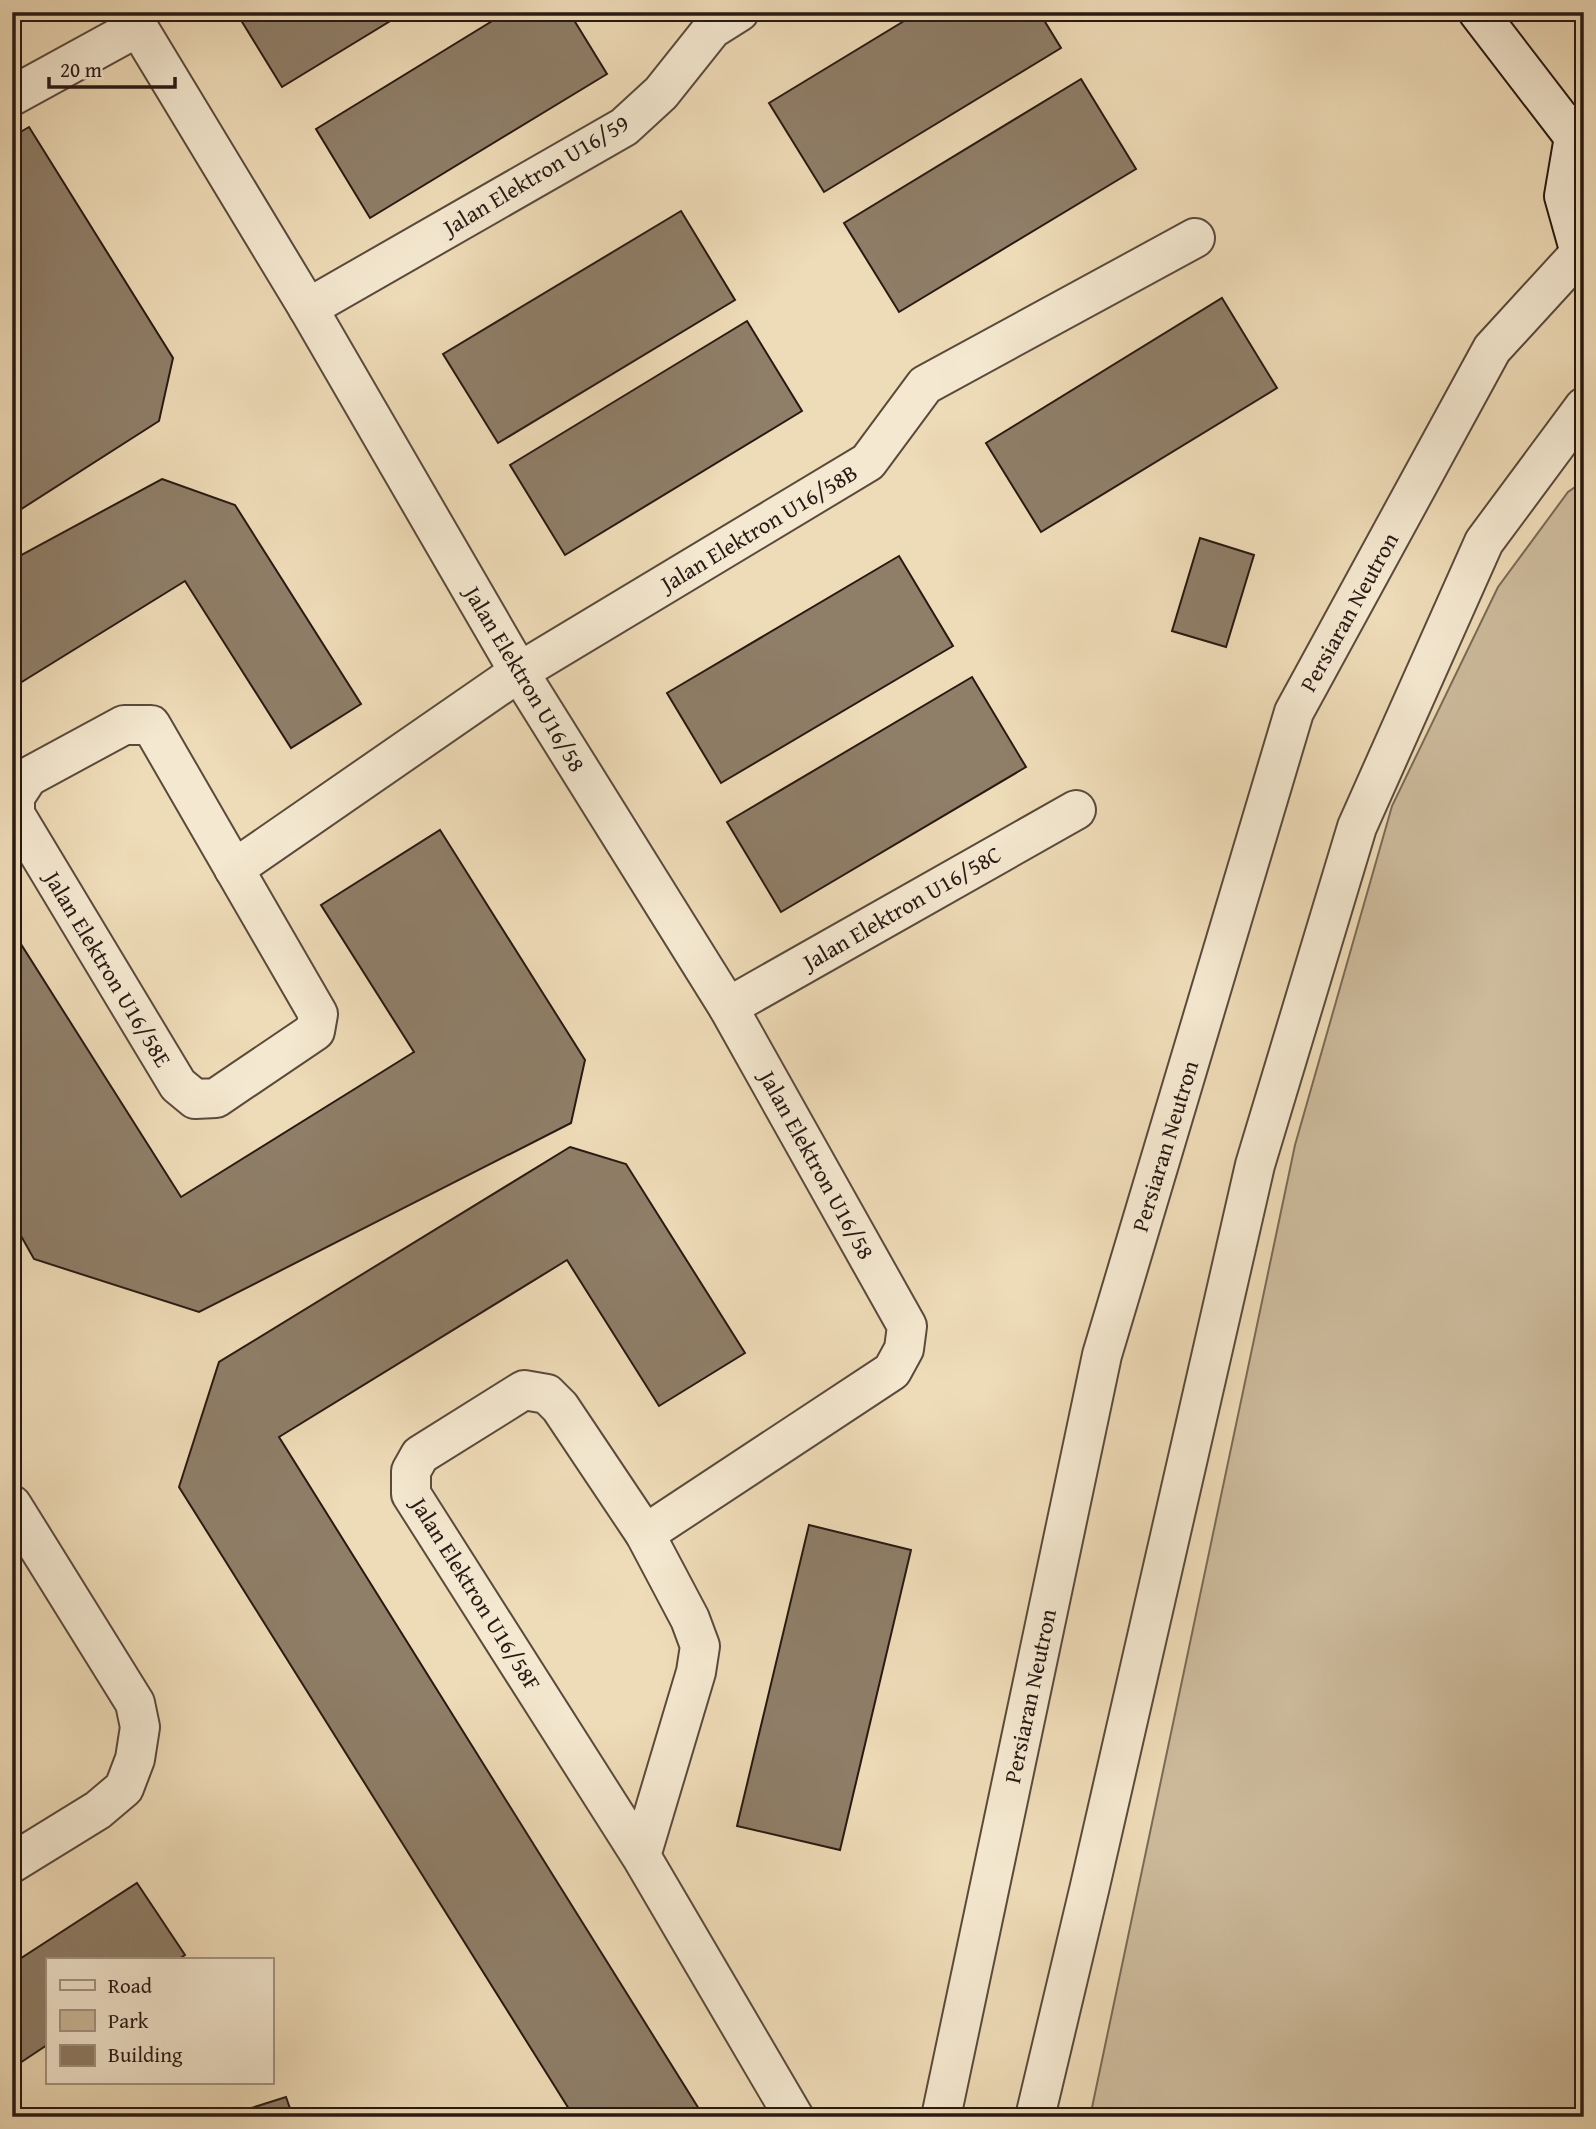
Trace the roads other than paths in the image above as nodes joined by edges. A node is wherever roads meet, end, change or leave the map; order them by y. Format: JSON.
{"nodes":[{"id":1,"x":738,"y":12,"type":"edge"},
{"id":2,"x":1478,"y":12,"type":"edge"},
{"id":3,"x":134,"y":20,"type":"edge"},
{"id":4,"x":12,"y":96,"type":"edge"},
{"id":5,"x":1579,"y":129,"type":"edge"},
{"id":6,"x":1195,"y":238,"type":"dead end"},
{"id":7,"x":1582,"y":255,"type":"edge"},
{"id":8,"x":308,"y":308,"type":"junction"},
{"id":9,"x":1584,"y":407,"type":"edge"},
{"id":10,"x":519,"y":672,"type":"junction"},
{"id":11,"x":1076,"y":810,"type":"dead end"},
{"id":12,"x":234,"y":869,"type":"junction"},
{"id":13,"x":728,"y":1007,"type":"junction"},
{"id":14,"x":12,"y":1505,"type":"edge"},
{"id":15,"x":645,"y":1534,"type":"junction"},
{"id":16,"x":641,"y":1856,"type":"junction"},
{"id":17,"x":12,"y":1863,"type":"edge"},
{"id":18,"x":794,"y":2117,"type":"edge"},
{"id":19,"x":941,"y":2117,"type":"edge"},
{"id":20,"x":1035,"y":2117,"type":"edge"}],
"edges":[{"from":1,"to":8,"type":"street","name":"Jalan Elektron U16/59"},
{"from":2,"to":5,"type":"street"},
{"from":3,"to":4,"type":"street"},
{"from":3,"to":8,"type":"street","name":"Jalan Elektron U16/58"},
{"from":5,"to":7,"type":"street"},
{"from":6,"to":10,"type":"street","name":"Jalan Elektron U16/58B"},
{"from":7,"to":19,"type":"street","name":"Persiaran Neutron"},
{"from":8,"to":10,"type":"street","name":"Jalan Elektron U16/58"},
{"from":9,"to":20,"type":"street"},
{"from":10,"to":12,"type":"street"},
{"from":10,"to":13,"type":"street","name":"Jalan Elektron U16/58"},
{"from":11,"to":13,"type":"street","name":"Jalan Elektron U16/58C"},
{"from":12,"to":12,"type":"street","name":"Jalan Elektron U16/58E"},
{"from":13,"to":15,"type":"street","name":"Jalan Elektron U16/58"},
{"from":14,"to":17,"type":"street"},
{"from":15,"to":16,"type":"street","name":"Jalan Elektron U16/58F"},
{"from":15,"to":16,"type":"street","name":"Jalan Elektron U16/58F"},
{"from":16,"to":18,"type":"street","name":"Jalan Elektron U16/58F"}]}
